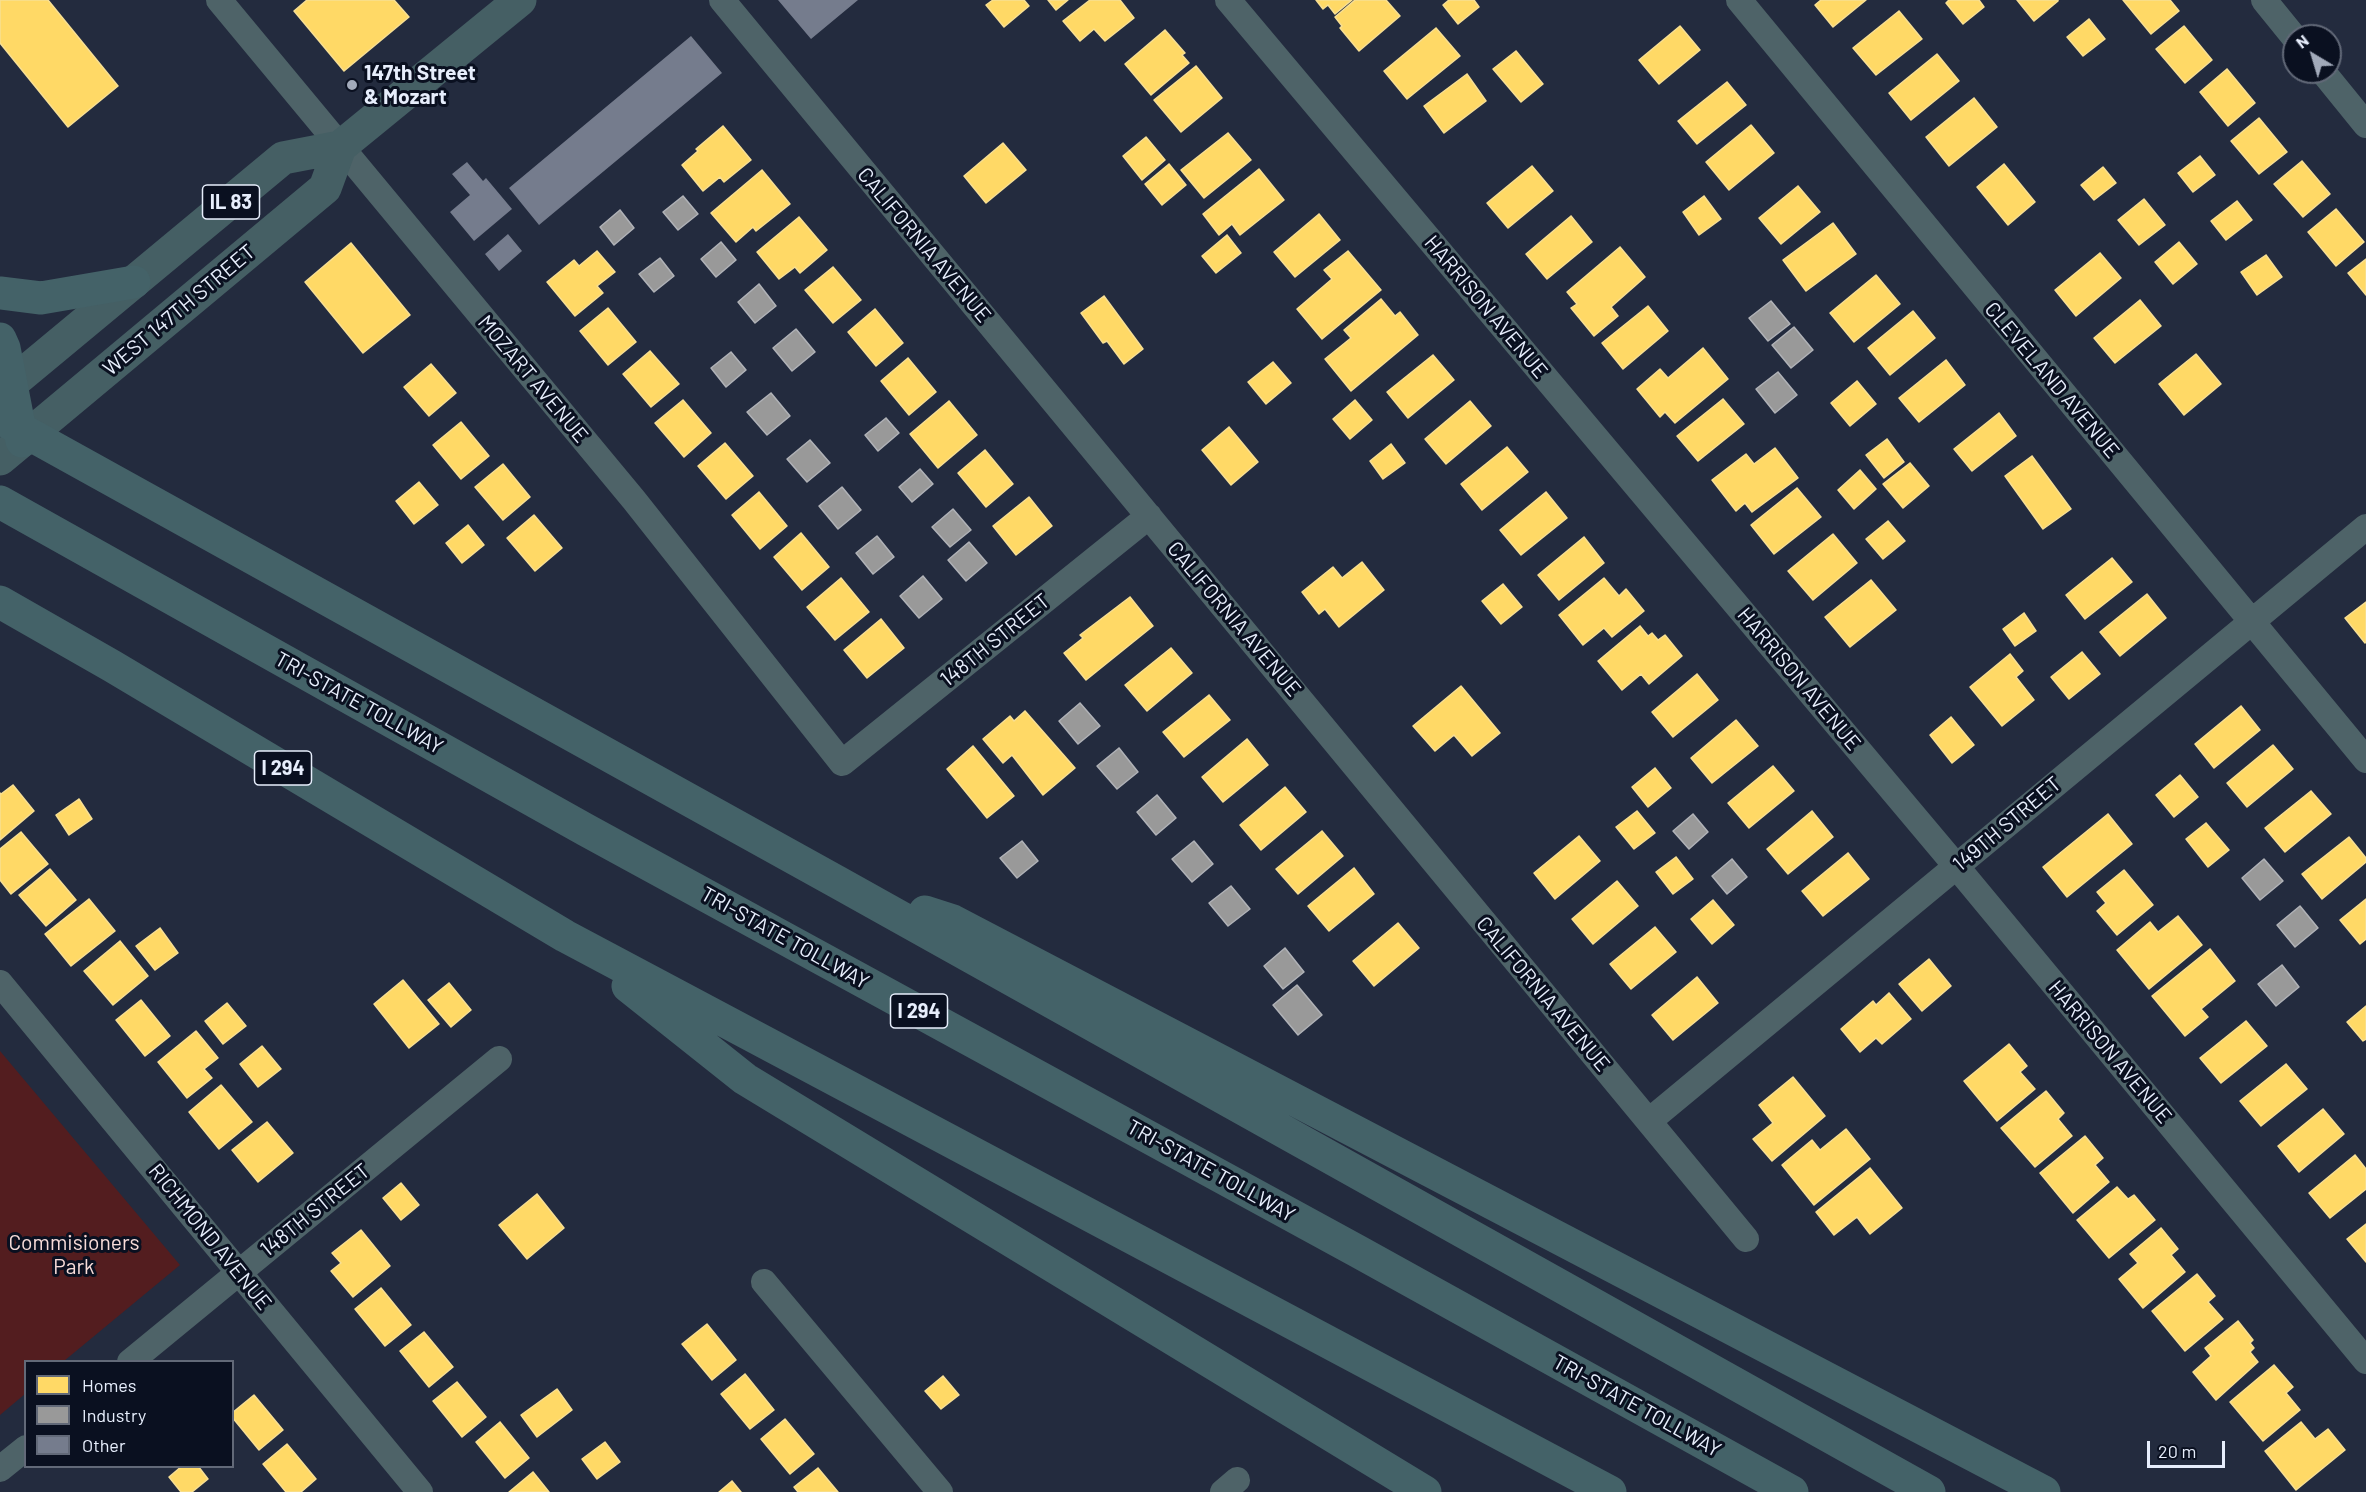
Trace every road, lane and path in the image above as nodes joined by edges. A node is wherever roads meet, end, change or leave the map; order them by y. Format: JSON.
{"nodes":[{"id":1,"x":219,"y":0,"type":"edge"},
{"id":2,"x":520,"y":0,"type":"edge"},
{"id":3,"x":722,"y":0,"type":"edge"},
{"id":4,"x":1228,"y":0,"type":"edge"},
{"id":5,"x":1739,"y":0,"type":"edge"},
{"id":6,"x":2264,"y":0,"type":"edge"},
{"id":7,"x":2283,"y":24,"type":"edge"},
{"id":8,"x":2333,"y":84,"type":"edge"},
{"id":9,"x":2366,"y":125,"type":"edge"},
{"id":10,"x":340,"y":147,"type":"junction"},
{"id":11,"x":134,"y":282,"type":"junction"},
{"id":12,"x":0,"y":293,"type":"edge"},
{"id":13,"x":0,"y":339,"type":"edge"},
{"id":14,"x":6,"y":388,"type":"edge"},
{"id":15,"x":7,"y":439,"type":"edge"},
{"id":16,"x":0,"y":502,"type":"edge"},
{"id":17,"x":1149,"y":516,"type":"junction"},
{"id":18,"x":2366,"y":527,"type":"edge"},
{"id":19,"x":0,"y":602,"type":"edge"},
{"id":20,"x":2252,"y":622,"type":"junction"},
{"id":21,"x":2366,"y":760,"type":"edge"},
{"id":22,"x":842,"y":763,"type":"joint"},
{"id":23,"x":1956,"y":866,"type":"junction"},
{"id":24,"x":839,"y":883,"type":"junction"},
{"id":25,"x":565,"y":936,"type":"junction"},
{"id":26,"x":0,"y":982,"type":"edge"},
{"id":27,"x":499,"y":1059,"type":"dead end"},
{"id":28,"x":1649,"y":1121,"type":"junction"},
{"id":29,"x":1746,"y":1239,"type":"dead end"},
{"id":30,"x":239,"y":1273,"type":"junction"},
{"id":31,"x":765,"y":1282,"type":"dead end"},
{"id":32,"x":132,"y":1360,"type":"edge"},
{"id":33,"x":2366,"y":1361,"type":"edge"},
{"id":34,"x":24,"y":1450,"type":"edge"},
{"id":35,"x":0,"y":1468,"type":"edge"},
{"id":36,"x":420,"y":1492,"type":"edge"},
{"id":37,"x":940,"y":1492,"type":"edge"},
{"id":38,"x":1425,"y":1492,"type":"edge"},
{"id":39,"x":1610,"y":1492,"type":"edge"},
{"id":40,"x":1792,"y":1492,"type":"edge"},
{"id":41,"x":1929,"y":1492,"type":"edge"},
{"id":42,"x":2044,"y":1492,"type":"edge"}],
"edges":[{"from":1,"to":10,"type":"street","name":"MOZART AVENUE"},
{"from":2,"to":10,"type":"main road","number":"IL 83"},
{"from":3,"to":17,"type":"street","name":"CALIFORNIA AVENUE"},
{"from":4,"to":23,"type":"street","name":"HARRISON AVENUE"},
{"from":5,"to":20,"type":"street","name":"CLEVELAND AVENUE"},
{"from":6,"to":7,"type":"street"},
{"from":8,"to":9,"type":"street"},
{"from":10,"to":11,"type":"main road","number":"IL 83"},
{"from":10,"to":15,"type":"main road","name":"WEST 147TH STREET","number":"IL 83"},
{"from":10,"to":22,"type":"street","name":"MOZART AVENUE"},
{"from":11,"to":12,"type":"highway"},
{"from":11,"to":14,"type":"main road","number":"IL 83"},
{"from":13,"to":14,"type":"highway"},
{"from":14,"to":15,"type":"highway"},
{"from":15,"to":24,"type":"highway"},
{"from":16,"to":40,"type":"highway","name":"TRI-STATE TOLLWAY","number":"I 294"},
{"from":17,"to":22,"type":"street","name":"148TH STREET"},
{"from":17,"to":28,"type":"street","name":"CALIFORNIA AVENUE"},
{"from":18,"to":20,"type":"street","name":"149TH STREET"},
{"from":19,"to":25,"type":"highway","number":"I 294"},
{"from":20,"to":21,"type":"street","name":"CLEVELAND AVENUE"},
{"from":20,"to":23,"type":"street","name":"149TH STREET"},
{"from":23,"to":28,"type":"street","name":"149TH STREET"},
{"from":23,"to":33,"type":"street","name":"HARRISON AVENUE"},
{"from":24,"to":41,"type":"highway"},
{"from":24,"to":42,"type":"highway"},
{"from":25,"to":38,"type":"highway"},
{"from":25,"to":39,"type":"highway","number":"I 294"},
{"from":26,"to":30,"type":"street","name":"RICHMOND AVENUE"},
{"from":27,"to":30,"type":"street","name":"148TH STREET"},
{"from":28,"to":29,"type":"street","name":"CALIFORNIA AVENUE"},
{"from":30,"to":32,"type":"street","name":"148TH STREET"},
{"from":30,"to":36,"type":"street","name":"RICHMOND AVENUE"},
{"from":31,"to":37,"type":"street"},
{"from":34,"to":35,"type":"street"}]}
